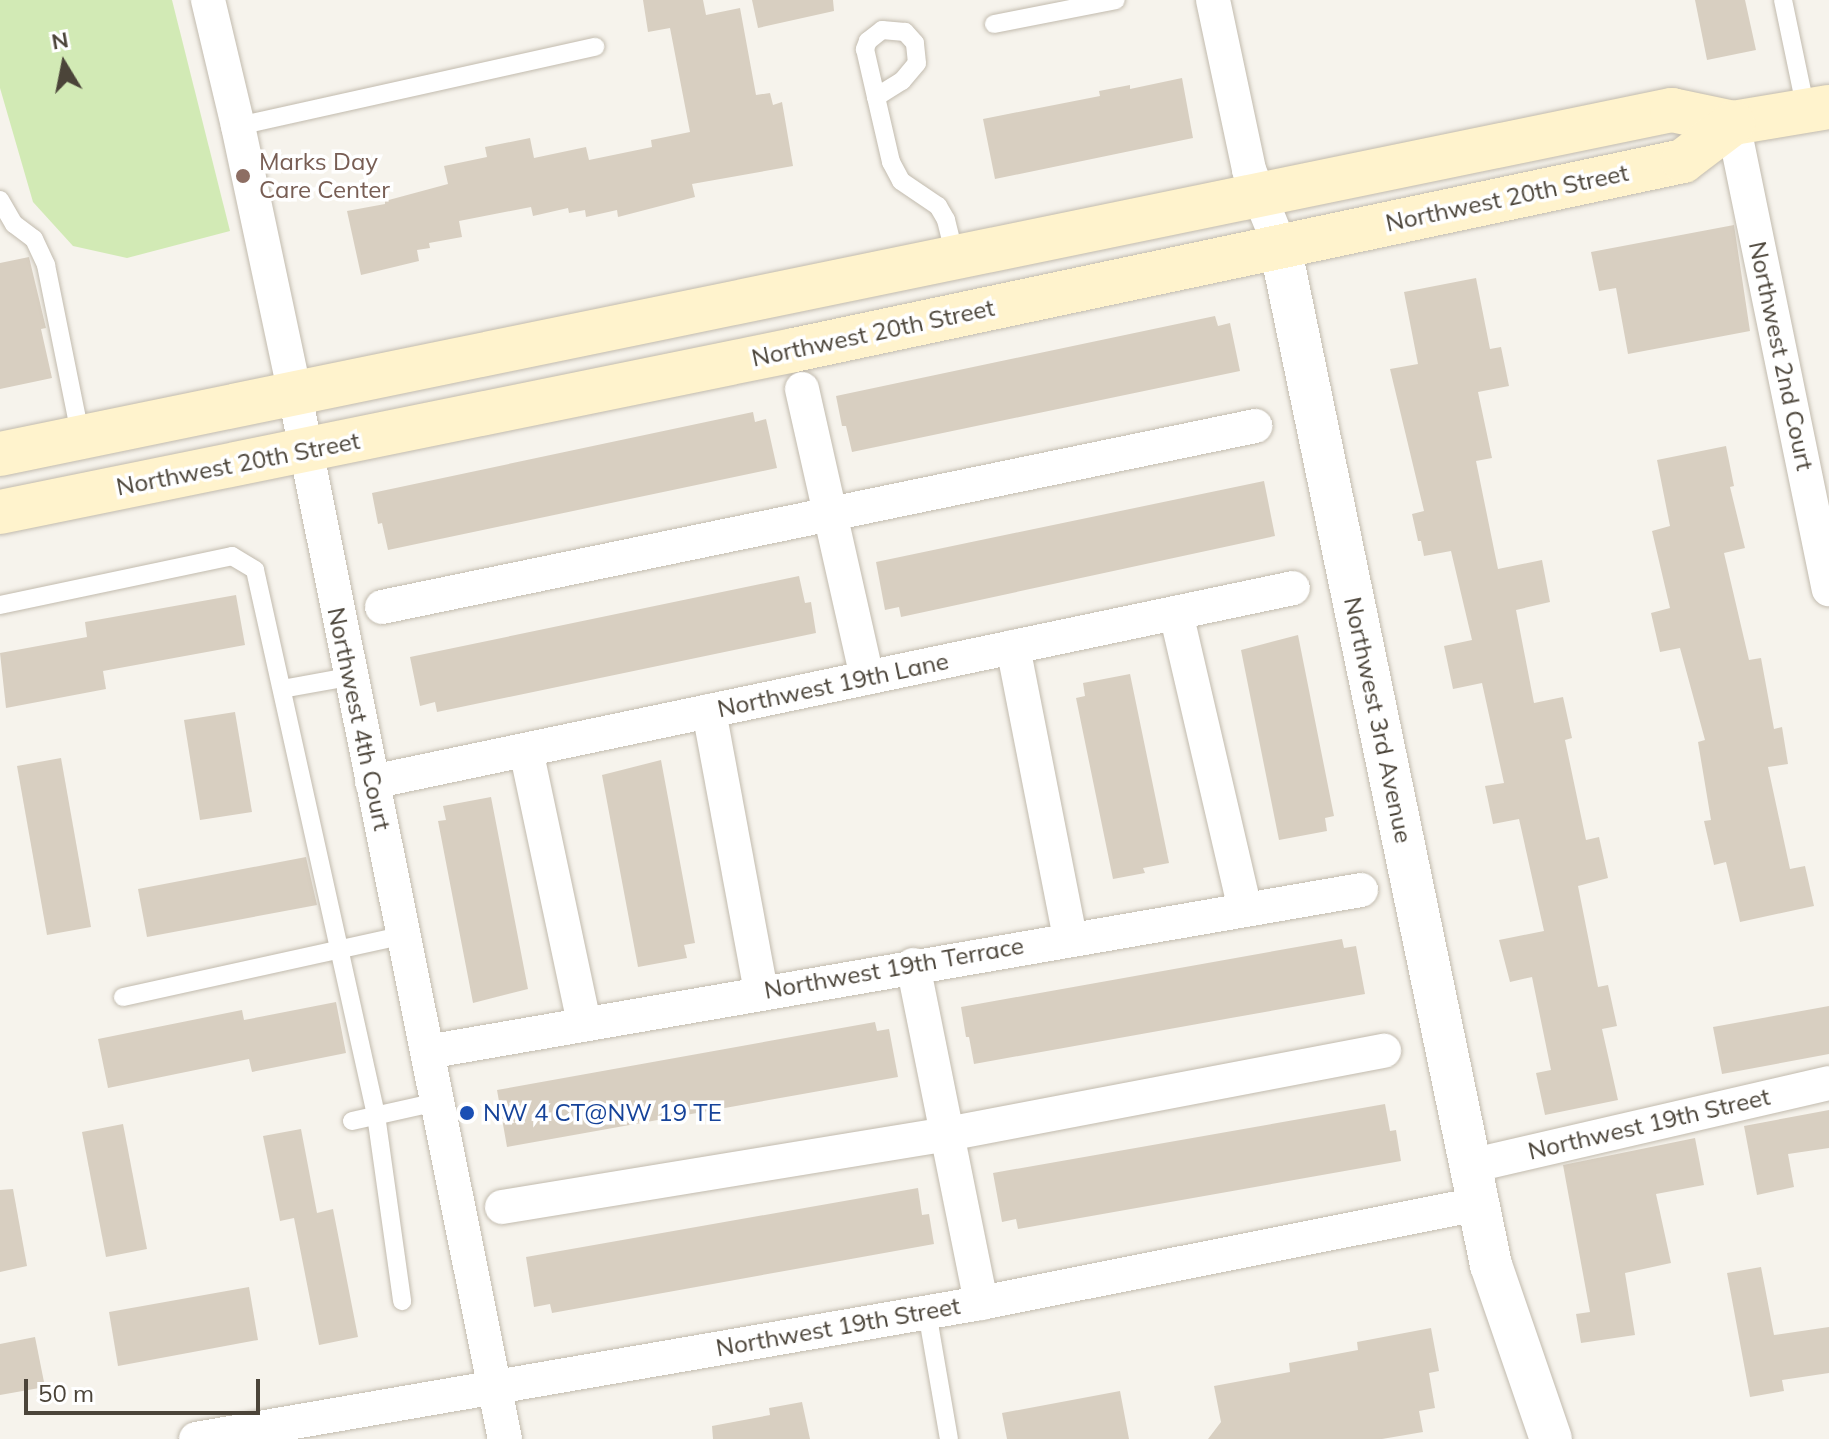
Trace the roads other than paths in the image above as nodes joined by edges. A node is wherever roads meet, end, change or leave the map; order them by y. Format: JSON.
{"nodes":[{"id":1,"x":208,"y":0,"type":"edge"},
{"id":2,"x":1116,"y":0,"type":"edge"},
{"id":3,"x":1213,"y":0,"type":"edge"},
{"id":4,"x":1783,"y":0,"type":"edge"},
{"id":5,"x":994,"y":24,"type":"dead end"},
{"id":6,"x":595,"y":47,"type":"dead end"},
{"id":7,"x":876,"y":97,"type":"dead end"},
{"id":8,"x":1818,"y":109,"type":"edge"},
{"id":9,"x":1733,"y":123,"type":"junction"},
{"id":10,"x":238,"y":126,"type":"junction"},
{"id":11,"x":1259,"y":194,"type":"junction"},
{"id":12,"x":0,"y":200,"type":"edge"},
{"id":13,"x":1280,"y":246,"type":"junction"},
{"id":14,"x":955,"y":257,"type":"junction"},
{"id":15,"x":802,"y":389,"type":"dead end"},
{"id":16,"x":295,"y":395,"type":"junction"},
{"id":17,"x":1255,"y":426,"type":"dead end"},
{"id":18,"x":81,"y":439,"type":"junction"},
{"id":19,"x":306,"y":450,"type":"junction"},
{"id":20,"x":0,"y":454,"type":"edge"},
{"id":21,"x":0,"y":512,"type":"edge"},
{"id":22,"x":829,"y":514,"type":"junction"},
{"id":23,"x":1293,"y":588,"type":"dead end"},
{"id":24,"x":1829,"y":589,"type":"edge"},
{"id":25,"x":0,"y":605,"type":"edge"},
{"id":26,"x":382,"y":607,"type":"dead end"},
{"id":27,"x":1176,"y":613,"type":"junction"},
{"id":28,"x":1013,"y":647,"type":"junction"},
{"id":29,"x":349,"y":677,"type":"junction"},
{"id":30,"x":867,"y":678,"type":"junction"},
{"id":31,"x":282,"y":689,"type":"junction"},
{"id":32,"x":709,"y":711,"type":"junction"},
{"id":33,"x":526,"y":750,"type":"junction"},
{"id":34,"x":372,"y":782,"type":"junction"},
{"id":35,"x":1361,"y":890,"type":"dead end"},
{"id":36,"x":1245,"y":909,"type":"junction"},
{"id":37,"x":405,"y":935,"type":"junction"},
{"id":38,"x":1070,"y":938,"type":"junction"},
{"id":39,"x":340,"y":951,"type":"junction"},
{"id":40,"x":913,"y":965,"type":"junction"},
{"id":41,"x":761,"y":991,"type":"junction"},
{"id":42,"x":123,"y":997,"type":"dead end"},
{"id":43,"x":584,"y":1023,"type":"junction"},
{"id":44,"x":1384,"y":1051,"type":"dead end"},
{"id":45,"x":427,"y":1052,"type":"junction"},
{"id":46,"x":1829,"y":1083,"type":"edge"},
{"id":47,"x":437,"y":1102,"type":"junction"},
{"id":48,"x":376,"y":1115,"type":"junction"},
{"id":49,"x":352,"y":1121,"type":"dead end"},
{"id":50,"x":947,"y":1134,"type":"junction"},
{"id":51,"x":1474,"y":1185,"type":"junction"},
{"id":52,"x":502,"y":1207,"type":"dead end"},
{"id":53,"x":402,"y":1301,"type":"dead end"},
{"id":54,"x":981,"y":1303,"type":"junction"},
{"id":55,"x":927,"y":1312,"type":"junction"},
{"id":56,"x":495,"y":1386,"type":"junction"},
{"id":57,"x":196,"y":1439,"type":"edge"},
{"id":58,"x":505,"y":1439,"type":"edge"},
{"id":59,"x":949,"y":1439,"type":"edge"},
{"id":60,"x":1551,"y":1439,"type":"edge"}],
"edges":[{"from":1,"to":10,"type":"street","name":"Northwest 4th Court"},
{"from":2,"to":5,"type":"lane"},
{"from":3,"to":11,"type":"street","name":"Northwest 3rd Avenue"},
{"from":4,"to":8,"type":"lane"},
{"from":6,"to":10,"type":"lane"},
{"from":7,"to":14,"type":"lane"},
{"from":8,"to":9,"type":"main road","name":"Northwest 20th Street"},
{"from":9,"to":11,"type":"main road","name":"Northwest 20th Street"},
{"from":9,"to":13,"type":"main road","name":"Northwest 20th Street"},
{"from":9,"to":24,"type":"street","name":"Northwest 2nd Court"},
{"from":10,"to":16,"type":"street","name":"Northwest 4th Court"},
{"from":11,"to":13,"type":"street","name":"Northwest 3rd Avenue"},
{"from":11,"to":14,"type":"main road","name":"Northwest 20th Street"},
{"from":12,"to":18,"type":"lane"},
{"from":13,"to":19,"type":"main road","name":"Northwest 20th Street"},
{"from":13,"to":51,"type":"street","name":"Northwest 3rd Avenue"},
{"from":14,"to":16,"type":"main road","name":"Northwest 20th Street"},
{"from":15,"to":22,"type":"street"},
{"from":16,"to":18,"type":"main road","name":"Northwest 20th Street"},
{"from":16,"to":19,"type":"street","name":"Northwest 4th Court"},
{"from":17,"to":22,"type":"street"},
{"from":18,"to":20,"type":"main road","name":"Northwest 20th Street"},
{"from":19,"to":21,"type":"main road","name":"Northwest 20th Street"},
{"from":19,"to":29,"type":"street","name":"Northwest 4th Court"},
{"from":22,"to":26,"type":"street"},
{"from":22,"to":30,"type":"street"},
{"from":23,"to":27,"type":"street","name":"Northwest 19th Lane"},
{"from":25,"to":31,"type":"lane"},
{"from":27,"to":28,"type":"street","name":"Northwest 19th Lane"},
{"from":27,"to":36,"type":"street"},
{"from":28,"to":30,"type":"street","name":"Northwest 19th Lane"},
{"from":28,"to":38,"type":"street"},
{"from":29,"to":31,"type":"lane"},
{"from":29,"to":34,"type":"street","name":"Northwest 4th Court"},
{"from":30,"to":32,"type":"street","name":"Northwest 19th Lane"},
{"from":31,"to":39,"type":"lane"},
{"from":32,"to":33,"type":"street","name":"Northwest 19th Lane"},
{"from":32,"to":41,"type":"street"},
{"from":33,"to":34,"type":"street","name":"Northwest 19th Lane"},
{"from":33,"to":43,"type":"street"},
{"from":34,"to":37,"type":"street","name":"Northwest 4th Court"},
{"from":35,"to":36,"type":"street","name":"Northwest 19th Terrace"},
{"from":36,"to":38,"type":"street","name":"Northwest 19th Terrace"},
{"from":37,"to":39,"type":"lane"},
{"from":37,"to":45,"type":"street","name":"Northwest 4th Court"},
{"from":38,"to":40,"type":"street","name":"Northwest 19th Terrace"},
{"from":39,"to":42,"type":"lane"},
{"from":39,"to":48,"type":"lane"},
{"from":40,"to":41,"type":"street","name":"Northwest 19th Terrace"},
{"from":40,"to":50,"type":"street"},
{"from":41,"to":43,"type":"street","name":"Northwest 19th Terrace"},
{"from":43,"to":45,"type":"street","name":"Northwest 19th Terrace"},
{"from":44,"to":50,"type":"street"},
{"from":45,"to":47,"type":"street","name":"Northwest 4th Court"},
{"from":46,"to":51,"type":"street","name":"Northwest 19th Street"},
{"from":47,"to":48,"type":"lane"},
{"from":47,"to":56,"type":"street","name":"Northwest 4th Court"},
{"from":48,"to":49,"type":"lane"},
{"from":48,"to":53,"type":"lane"},
{"from":50,"to":52,"type":"street"},
{"from":50,"to":54,"type":"street"},
{"from":51,"to":54,"type":"street","name":"Northwest 19th Street"},
{"from":51,"to":60,"type":"street","name":"Northwest 3rd Avenue"},
{"from":54,"to":55,"type":"street","name":"Northwest 19th Street"},
{"from":55,"to":56,"type":"street","name":"Northwest 19th Street"},
{"from":55,"to":59,"type":"lane"},
{"from":56,"to":57,"type":"street","name":"Northwest 19th Street"},
{"from":56,"to":58,"type":"street","name":"Northwest 4th Court"}]}
